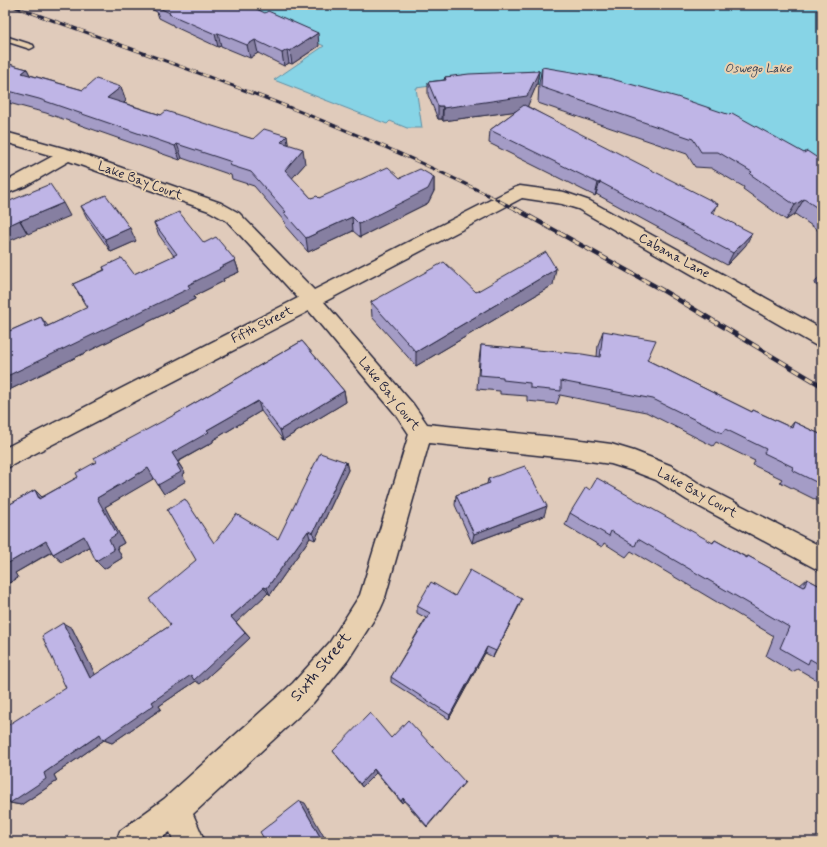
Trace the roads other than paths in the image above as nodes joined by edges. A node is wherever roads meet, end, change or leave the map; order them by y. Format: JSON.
{"nodes":[{"id":1,"x":5,"y":38,"type":"edge"},
{"id":2,"x":30,"y":47,"type":"dead end"},
{"id":3,"x":5,"y":137,"type":"edge"},
{"id":4,"x":68,"y":155,"type":"junction"},
{"id":5,"x":5,"y":188,"type":"edge"},
{"id":6,"x":520,"y":192,"type":"joint"},
{"id":7,"x":311,"y":300,"type":"junction"},
{"id":8,"x":822,"y":340,"type":"edge"},
{"id":9,"x":421,"y":433,"type":"junction"},
{"id":10,"x":5,"y":459,"type":"edge"},
{"id":11,"x":822,"y":560,"type":"edge"},
{"id":12,"x":175,"y":810,"type":"junction"},
{"id":13,"x":131,"y":842,"type":"edge"},
{"id":14,"x":190,"y":842,"type":"edge"}],
"edges":[{"from":1,"to":2,"type":"lane"},
{"from":3,"to":4,"type":"street","name":"Lake Bay Court"},
{"from":4,"to":5,"type":"street"},
{"from":4,"to":7,"type":"street","name":"Lake Bay Court"},
{"from":6,"to":7,"type":"street","name":"Fifth Street"},
{"from":6,"to":8,"type":"street","name":"Cabana Lane"},
{"from":7,"to":9,"type":"street","name":"Lake Bay Court"},
{"from":7,"to":10,"type":"street","name":"Fifth Street"},
{"from":9,"to":11,"type":"street","name":"Lake Bay Court"},
{"from":9,"to":12,"type":"street","name":"Sixth Street"},
{"from":12,"to":13,"type":"street","name":"Sixth Street"},
{"from":12,"to":14,"type":"street"}]}
